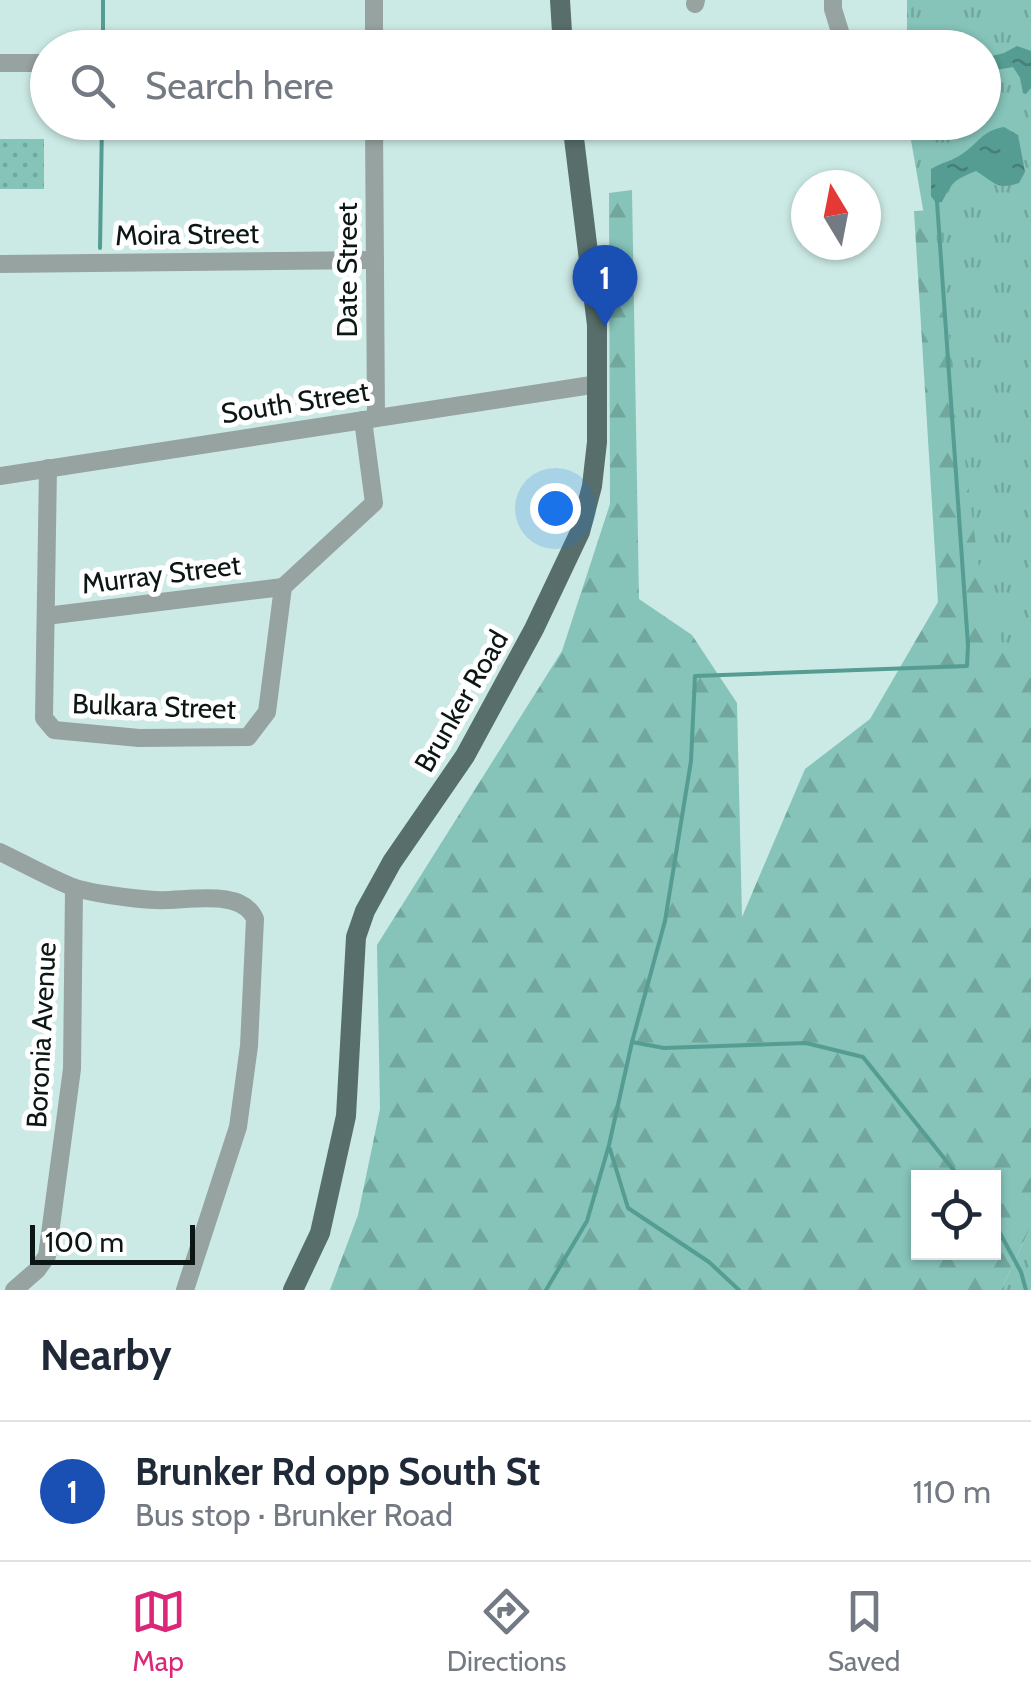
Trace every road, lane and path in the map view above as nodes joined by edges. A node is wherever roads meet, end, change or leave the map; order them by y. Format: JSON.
{"nodes":[{"id":1,"x":374,"y":0,"type":"edge"},
{"id":2,"x":560,"y":0,"type":"edge"},
{"id":3,"x":833,"y":0,"type":"edge"},
{"id":4,"x":374,"y":30,"type":"edge"},
{"id":5,"x":562,"y":30,"type":"edge"},
{"id":6,"x":840,"y":30,"type":"edge"},
{"id":7,"x":0,"y":63,"type":"edge"},
{"id":8,"x":30,"y":63,"type":"edge"},
{"id":9,"x":374,"y":140,"type":"edge"},
{"id":10,"x":574,"y":140,"type":"edge"},
{"id":11,"x":375,"y":260,"type":"junction"},
{"id":12,"x":0,"y":264,"type":"edge"},
{"id":13,"x":598,"y":384,"type":"junction"},
{"id":14,"x":369,"y":419,"type":"junction"},
{"id":15,"x":48,"y":468,"type":"junction"},
{"id":16,"x":0,"y":476,"type":"edge"},
{"id":17,"x":283,"y":587,"type":"junction"},
{"id":18,"x":46,"y":616,"type":"junction"},
{"id":19,"x":0,"y":852,"type":"edge"},
{"id":20,"x":74,"y":888,"type":"junction"},
{"id":21,"x":14,"y":1290,"type":"edge"},
{"id":22,"x":185,"y":1290,"type":"edge"},
{"id":23,"x":293,"y":1290,"type":"edge"}],
"edges":[{"from":1,"to":4,"type":"street"},
{"from":2,"to":5,"type":"main road"},
{"from":3,"to":6,"type":"street"},
{"from":7,"to":8,"type":"street"},
{"from":9,"to":11,"type":"street","name":"Date Street"},
{"from":10,"to":13,"type":"main road","name":"Brunker Road"},
{"from":11,"to":12,"type":"street","name":"Moira Street"},
{"from":11,"to":14,"type":"street","name":"Date Street"},
{"from":13,"to":14,"type":"street","name":"South Street"},
{"from":13,"to":23,"type":"main road","name":"Brunker Road"},
{"from":14,"to":15,"type":"street","name":"South Street"},
{"from":14,"to":17,"type":"street"},
{"from":15,"to":16,"type":"street","name":"South Street"},
{"from":15,"to":18,"type":"street"},
{"from":17,"to":18,"type":"street","name":"Murray Street"},
{"from":17,"to":18,"type":"street","name":"Bulkara Street"},
{"from":19,"to":20,"type":"street"},
{"from":20,"to":21,"type":"street","name":"Boronia Avenue"},
{"from":20,"to":22,"type":"street"}]}
